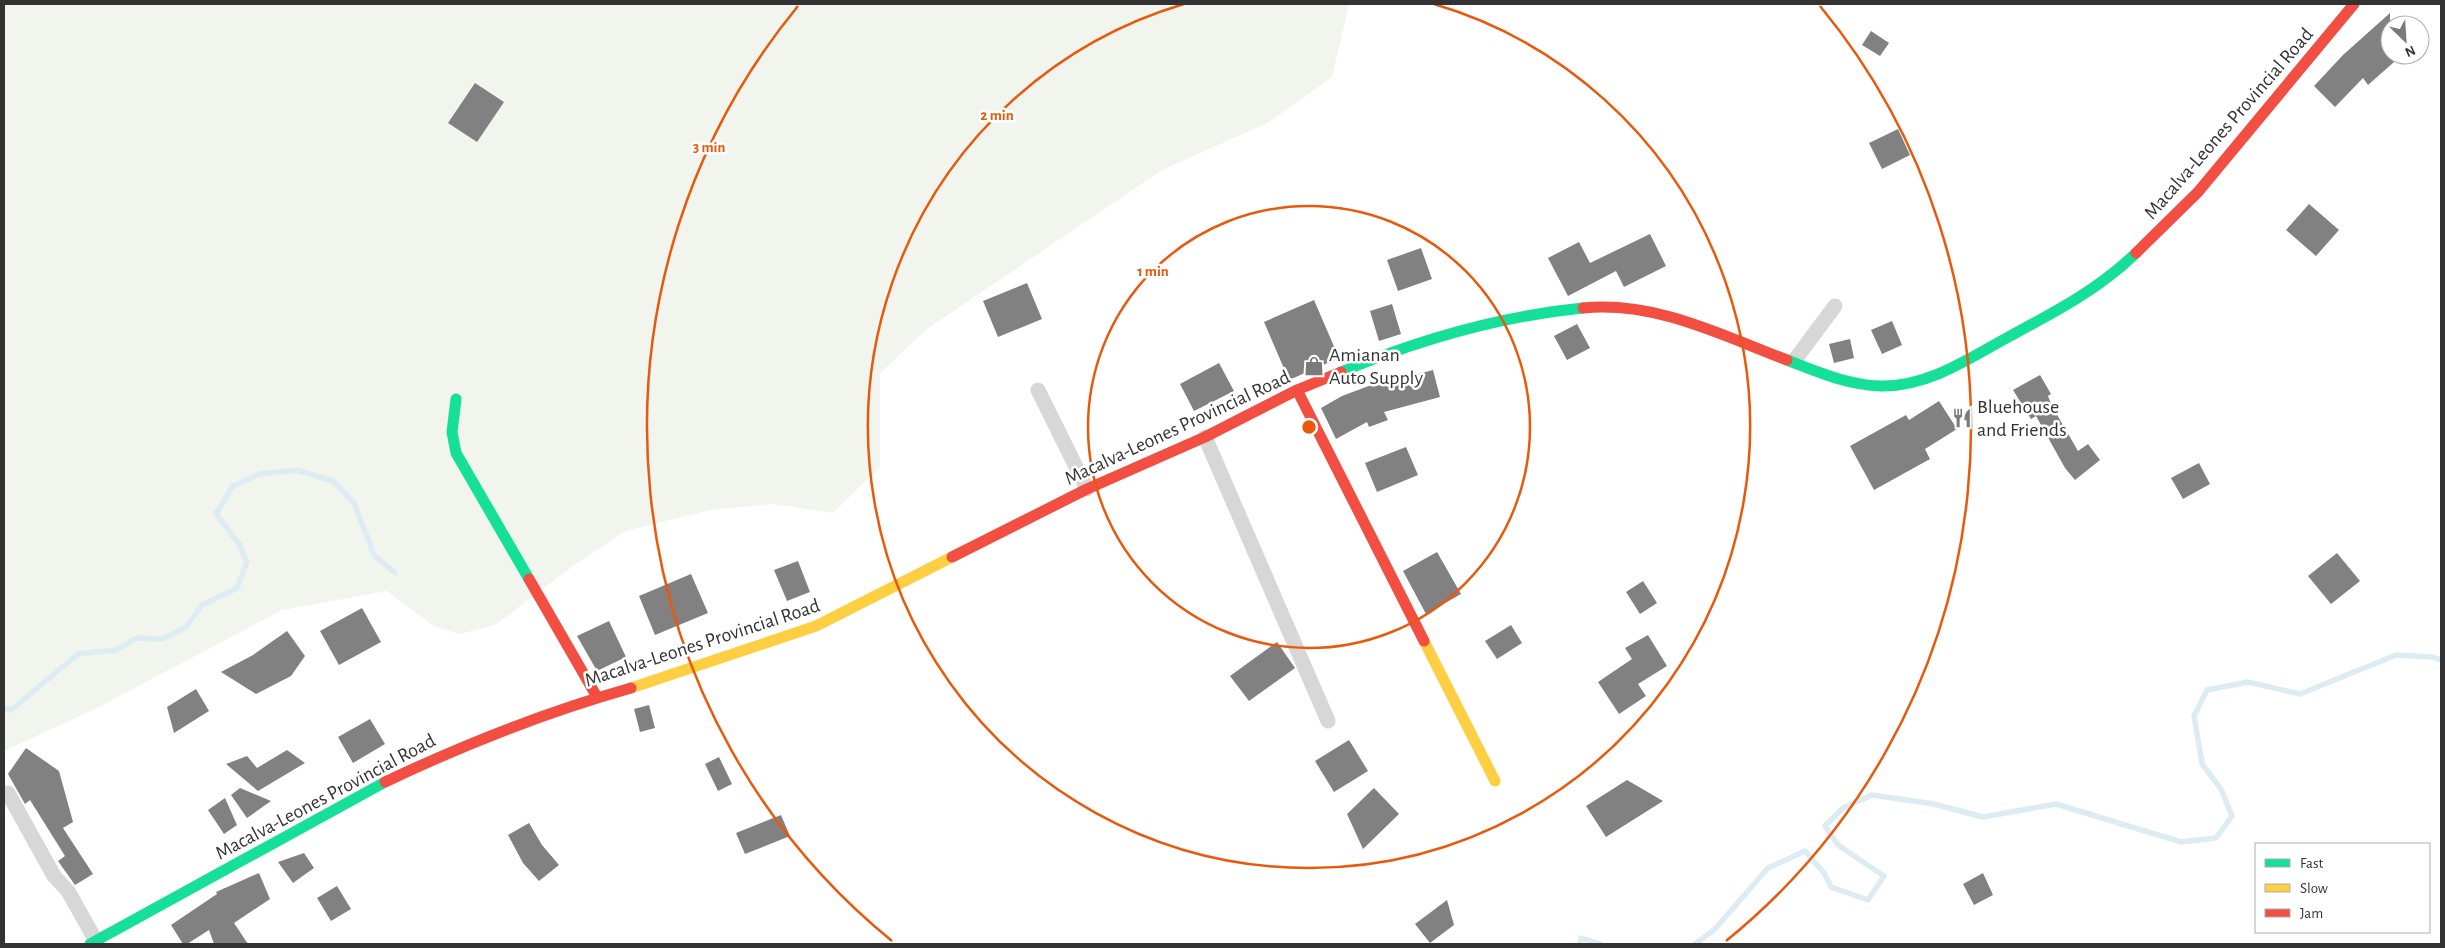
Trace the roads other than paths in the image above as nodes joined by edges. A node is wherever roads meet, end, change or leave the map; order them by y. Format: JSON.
{"nodes":[{"id":1,"x":2354,"y":4,"type":"edge"},
{"id":2,"x":1835,"y":306,"type":"dead end"},
{"id":3,"x":1794,"y":361,"type":"junction"},
{"id":4,"x":1038,"y":390,"type":"dead end"},
{"id":5,"x":1297,"y":390,"type":"junction"},
{"id":6,"x":456,"y":399,"type":"dead end"},
{"id":7,"x":1205,"y":437,"type":"junction"},
{"id":8,"x":1087,"y":490,"type":"junction"},
{"id":9,"x":597,"y":697,"type":"junction"},
{"id":10,"x":1328,"y":721,"type":"dead end"},
{"id":11,"x":1494,"y":781,"type":"dead end"},
{"id":12,"x":8,"y":794,"type":"dead end"},
{"id":13,"x":93,"y":943,"type":"edge"}],
"edges":[{"from":1,"to":3,"type":"street","name":"Macalva-Leones Provincial Road"},
{"from":2,"to":3,"type":"street"},
{"from":3,"to":5,"type":"street","name":"Macalva-Leones Provincial Road"},
{"from":4,"to":8,"type":"street"},
{"from":5,"to":7,"type":"street","name":"Macalva-Leones Provincial Road"},
{"from":5,"to":11,"type":"street"},
{"from":6,"to":9,"type":"street"},
{"from":7,"to":8,"type":"street","name":"Macalva-Leones Provincial Road"},
{"from":7,"to":10,"type":"street"},
{"from":8,"to":9,"type":"street","name":"Macalva-Leones Provincial Road"},
{"from":9,"to":13,"type":"street","name":"Macalva-Leones Provincial Road"},
{"from":12,"to":13,"type":"street"}]}
